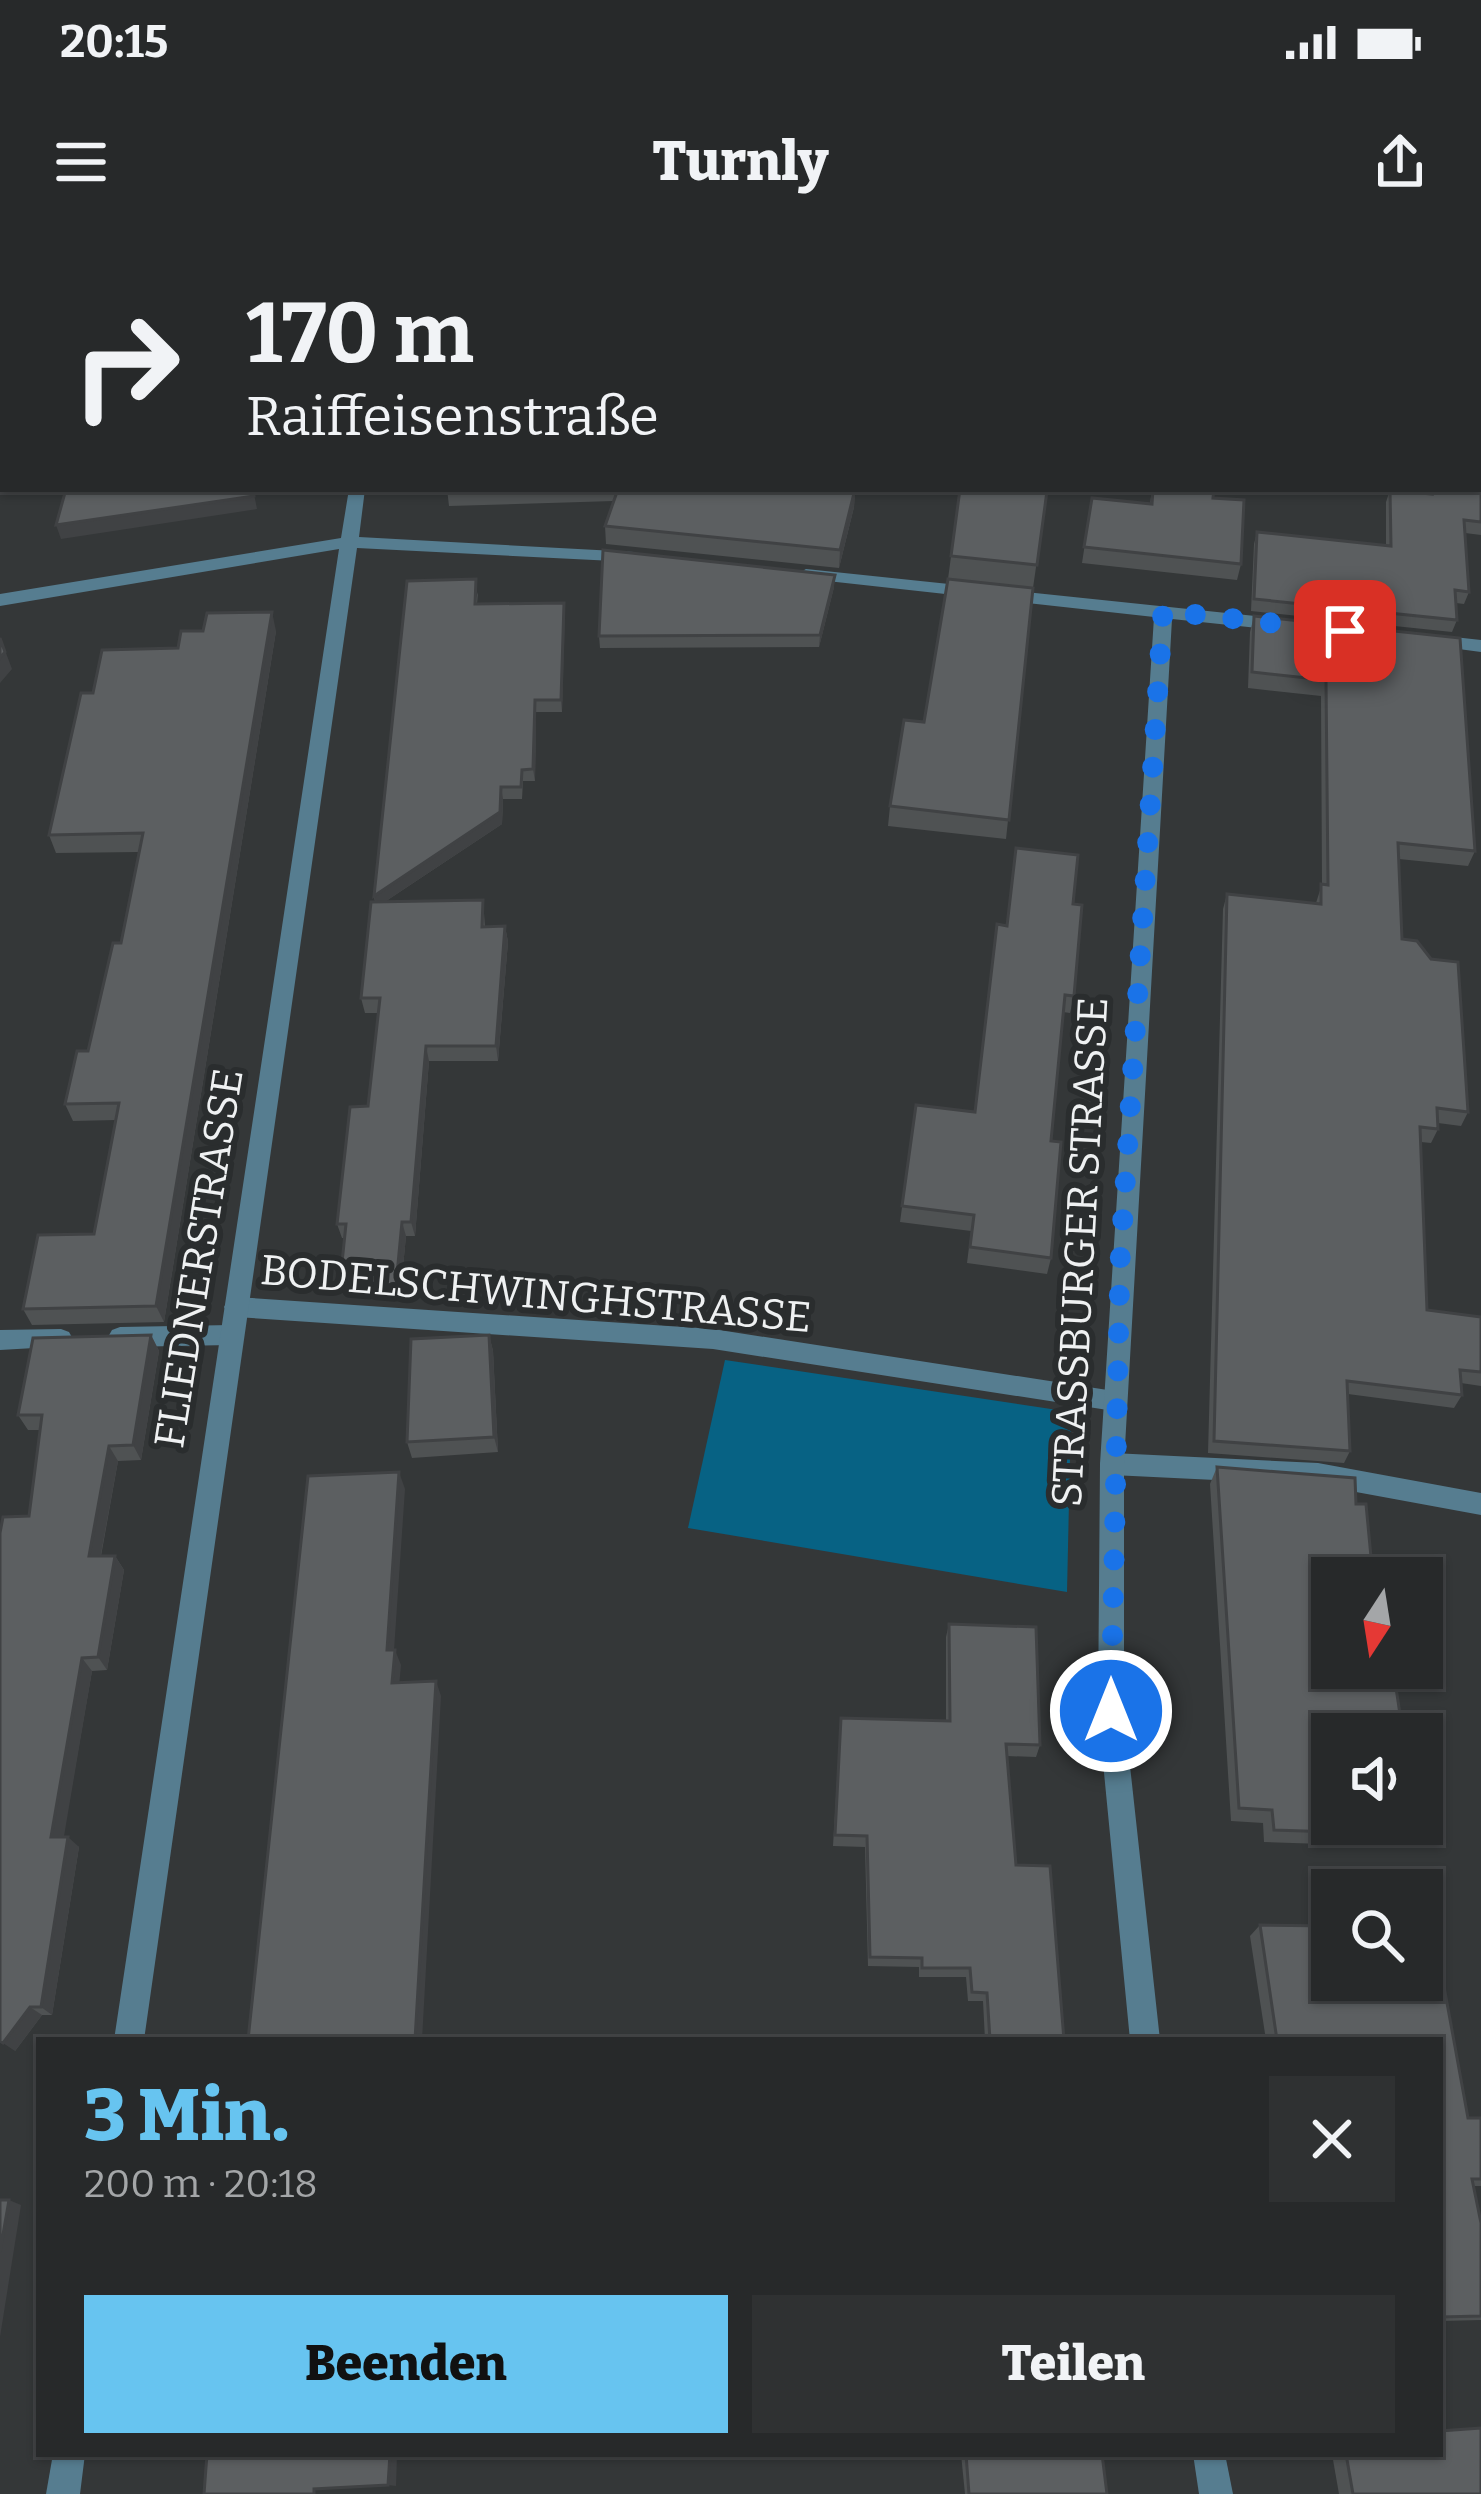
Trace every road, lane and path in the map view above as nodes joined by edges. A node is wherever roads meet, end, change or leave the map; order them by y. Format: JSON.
{"nodes":[{"id":1,"x":357,"y":492,"type":"edge"},
{"id":2,"x":350,"y":542,"type":"junction"},
{"id":3,"x":649,"y":558,"type":"edge"},
{"id":4,"x":789,"y":573,"type":"edge"},
{"id":5,"x":0,"y":600,"type":"edge"},
{"id":6,"x":1163,"y":611,"type":"junction"},
{"id":7,"x":1300,"y":626,"type":"edge"},
{"id":8,"x":1413,"y":639,"type":"edge"},
{"id":9,"x":1481,"y":646,"type":"edge"},
{"id":10,"x":236,"y":1307,"type":"junction"},
{"id":11,"x":231,"y":1335,"type":"junction"},
{"id":12,"x":0,"y":1340,"type":"edge"},
{"id":13,"x":1114,"y":1401,"type":"junction"},
{"id":14,"x":1112,"y":1464,"type":"junction"},
{"id":15,"x":1481,"y":1504,"type":"edge"},
{"id":16,"x":129,"y":2037,"type":"edge"},
{"id":17,"x":1145,"y":2037,"type":"edge"},
{"id":18,"x":69,"y":2457,"type":"edge"},
{"id":19,"x":1210,"y":2457,"type":"edge"},
{"id":20,"x":63,"y":2494,"type":"edge"},
{"id":21,"x":1216,"y":2494,"type":"edge"}],
"edges":[{"from":1,"to":2,"type":"street","name":"FLIEDNERSTRASSE"},
{"from":2,"to":3,"type":"street"},
{"from":2,"to":5,"type":"street"},
{"from":2,"to":10,"type":"street","name":"FLIEDNERSTRASSE"},
{"from":4,"to":6,"type":"street"},
{"from":6,"to":7,"type":"street"},
{"from":6,"to":13,"type":"street","name":"STRASSBURGER STRASSE"},
{"from":8,"to":9,"type":"street"},
{"from":10,"to":11,"type":"street","name":"FLIEDNERSTRASSE"},
{"from":10,"to":13,"type":"street","name":"BODELSCHWINGHSTRASSE"},
{"from":11,"to":12,"type":"street","name":"BODELSCHWINGHSTRASSE"},
{"from":11,"to":16,"type":"street","name":"FLIEDNERSTRASSE"},
{"from":13,"to":14,"type":"street","name":"STRASSBURGER STRASSE"},
{"from":14,"to":15,"type":"street"},
{"from":14,"to":17,"type":"street","name":"STRASSBURGER STRASSE"},
{"from":18,"to":20,"type":"street"},
{"from":19,"to":21,"type":"street"}]}
